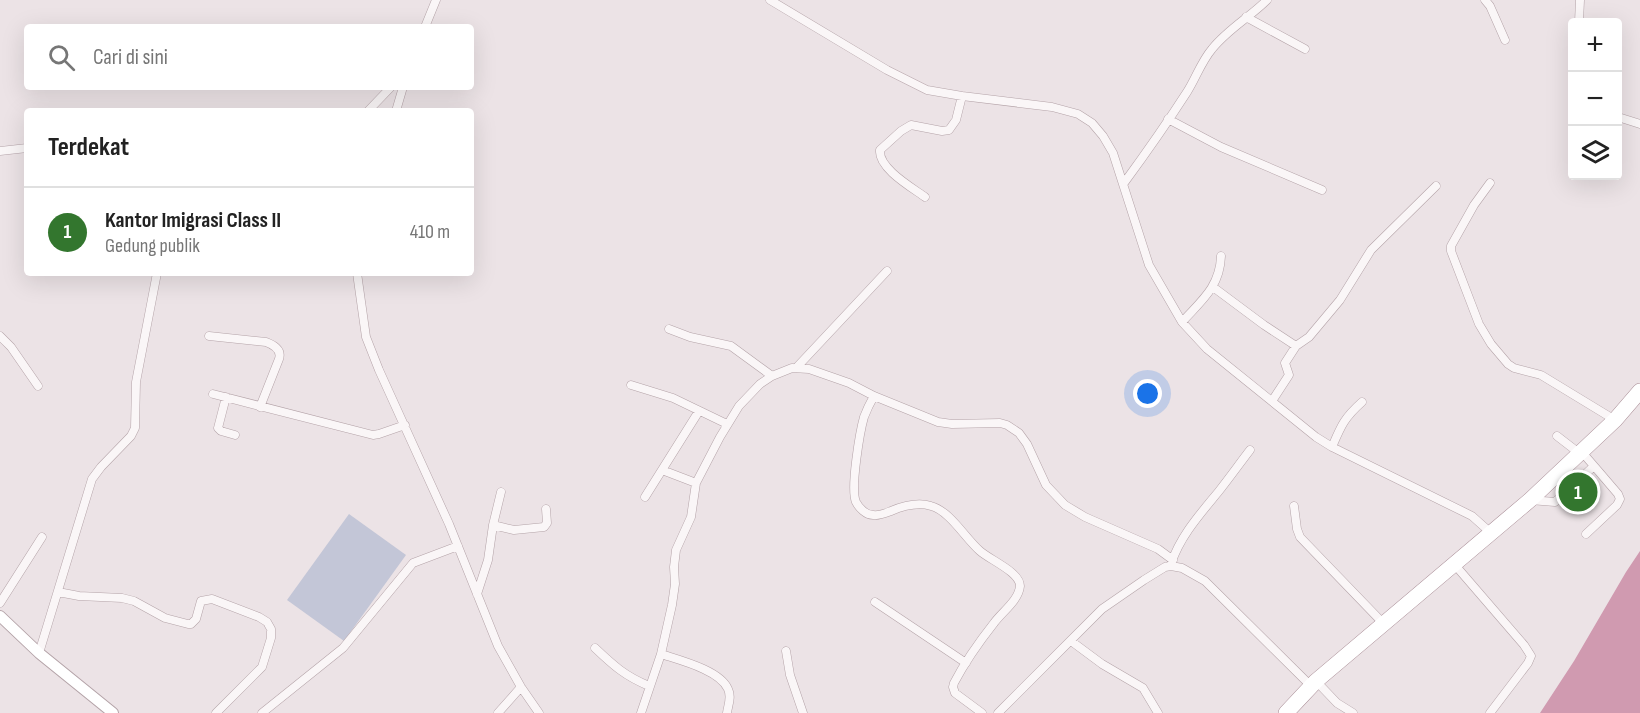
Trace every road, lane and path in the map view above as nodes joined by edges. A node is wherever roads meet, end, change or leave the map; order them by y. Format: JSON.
{"nodes":[{"id":1,"x":436,"y":0,"type":"edge"},
{"id":2,"x":770,"y":0,"type":"edge"},
{"id":3,"x":1268,"y":0,"type":"edge"},
{"id":4,"x":1485,"y":0,"type":"edge"},
{"id":5,"x":1580,"y":0,"type":"edge"},
{"id":6,"x":1261,"y":3,"type":"edge"},
{"id":7,"x":1246,"y":17,"type":"junction"},
{"id":8,"x":1579,"y":18,"type":"edge"},
{"id":9,"x":426,"y":24,"type":"edge"},
{"id":10,"x":1505,"y":40,"type":"dead end"},
{"id":11,"x":1305,"y":49,"type":"dead end"},
{"id":12,"x":388,"y":90,"type":"edge"},
{"id":13,"x":402,"y":90,"type":"edge"},
{"id":14,"x":962,"y":96,"type":"junction"},
{"id":15,"x":371,"y":108,"type":"edge"},
{"id":16,"x":397,"y":108,"type":"edge"},
{"id":17,"x":1168,"y":119,"type":"junction"},
{"id":18,"x":1622,"y":119,"type":"edge"},
{"id":19,"x":1640,"y":124,"type":"edge"},
{"id":20,"x":24,"y":148,"type":"edge"},
{"id":21,"x":0,"y":151,"type":"edge"},
{"id":22,"x":1124,"y":183,"type":"junction"},
{"id":23,"x":1490,"y":183,"type":"dead end"},
{"id":24,"x":1436,"y":186,"type":"dead end"},
{"id":25,"x":1322,"y":190,"type":"dead end"},
{"id":26,"x":925,"y":197,"type":"dead end"},
{"id":27,"x":1221,"y":256,"type":"dead end"},
{"id":28,"x":887,"y":271,"type":"dead end"},
{"id":29,"x":156,"y":276,"type":"edge"},
{"id":30,"x":357,"y":276,"type":"edge"},
{"id":31,"x":1214,"y":287,"type":"junction"},
{"id":32,"x":1182,"y":322,"type":"junction"},
{"id":33,"x":669,"y":329,"type":"dead end"},
{"id":34,"x":0,"y":336,"type":"edge"},
{"id":35,"x":209,"y":336,"type":"dead end"},
{"id":36,"x":1296,"y":346,"type":"junction"},
{"id":37,"x":797,"y":368,"type":"junction"},
{"id":38,"x":772,"y":376,"type":"junction"},
{"id":39,"x":631,"y":385,"type":"dead end"},
{"id":40,"x":38,"y":386,"type":"dead end"},
{"id":41,"x":1640,"y":391,"type":"edge"},
{"id":42,"x":213,"y":394,"type":"dead end"},
{"id":43,"x":874,"y":396,"type":"junction"},
{"id":44,"x":226,"y":398,"type":"junction"},
{"id":45,"x":1272,"y":401,"type":"junction"},
{"id":46,"x":1362,"y":402,"type":"dead end"},
{"id":47,"x":260,"y":406,"type":"junction"},
{"id":48,"x":699,"y":411,"type":"junction"},
{"id":49,"x":1615,"y":420,"type":"junction"},
{"id":50,"x":727,"y":424,"type":"junction"},
{"id":51,"x":405,"y":425,"type":"junction"},
{"id":52,"x":235,"y":435,"type":"dead end"},
{"id":53,"x":1557,"y":436,"type":"dead end"},
{"id":54,"x":1332,"y":447,"type":"junction"},
{"id":55,"x":1250,"y":450,"type":"dead end"},
{"id":56,"x":1580,"y":452,"type":"junction"},
{"id":57,"x":1594,"y":466,"type":"junction"},
{"id":58,"x":662,"y":470,"type":"junction"},
{"id":59,"x":696,"y":483,"type":"junction"},
{"id":60,"x":501,"y":492,"type":"dead end"},
{"id":61,"x":645,"y":497,"type":"dead end"},
{"id":62,"x":1530,"y":500,"type":"junction"},
{"id":63,"x":1294,"y":506,"type":"dead end"},
{"id":64,"x":546,"y":509,"type":"dead end"},
{"id":65,"x":493,"y":525,"type":"junction"},
{"id":66,"x":1491,"y":533,"type":"junction"},
{"id":67,"x":1586,"y":534,"type":"dead end"},
{"id":68,"x":42,"y":537,"type":"dead end"},
{"id":69,"x":458,"y":546,"type":"junction"},
{"id":70,"x":1172,"y":563,"type":"junction"},
{"id":71,"x":1455,"y":565,"type":"junction"},
{"id":72,"x":58,"y":592,"type":"junction"},
{"id":73,"x":477,"y":594,"type":"junction"},
{"id":74,"x":875,"y":602,"type":"dead end"},
{"id":75,"x":0,"y":603,"type":"edge"},
{"id":76,"x":0,"y":616,"type":"edge"},
{"id":77,"x":1383,"y":623,"type":"junction"},
{"id":78,"x":1071,"y":641,"type":"junction"},
{"id":79,"x":595,"y":648,"type":"dead end"},
{"id":80,"x":786,"y":651,"type":"dead end"},
{"id":81,"x":39,"y":653,"type":"junction"},
{"id":82,"x":661,"y":654,"type":"junction"},
{"id":83,"x":966,"y":663,"type":"junction"},
{"id":84,"x":1313,"y":684,"type":"junction"},
{"id":85,"x":649,"y":686,"type":"junction"},
{"id":86,"x":520,"y":687,"type":"junction"},
{"id":87,"x":113,"y":713,"type":"edge"},
{"id":88,"x":216,"y":713,"type":"edge"},
{"id":89,"x":262,"y":713,"type":"edge"},
{"id":90,"x":498,"y":713,"type":"edge"},
{"id":91,"x":539,"y":713,"type":"edge"},
{"id":92,"x":641,"y":713,"type":"edge"},
{"id":93,"x":726,"y":713,"type":"edge"},
{"id":94,"x":803,"y":713,"type":"edge"},
{"id":95,"x":982,"y":713,"type":"edge"},
{"id":96,"x":998,"y":713,"type":"edge"},
{"id":97,"x":1158,"y":713,"type":"edge"},
{"id":98,"x":1286,"y":713,"type":"edge"},
{"id":99,"x":1353,"y":713,"type":"edge"},
{"id":100,"x":1490,"y":713,"type":"edge"}],
"edges":[{"from":1,"to":9,"type":"street"},
{"from":2,"to":14,"type":"street"},
{"from":3,"to":6,"type":"street"},
{"from":4,"to":10,"type":"street"},
{"from":5,"to":8,"type":"street"},
{"from":6,"to":7,"type":"street"},
{"from":7,"to":11,"type":"street"},
{"from":7,"to":17,"type":"street"},
{"from":12,"to":15,"type":"street"},
{"from":13,"to":16,"type":"street"},
{"from":14,"to":22,"type":"street"},
{"from":14,"to":26,"type":"street"},
{"from":17,"to":22,"type":"street"},
{"from":17,"to":25,"type":"street"},
{"from":18,"to":19,"type":"street"},
{"from":20,"to":21,"type":"street"},
{"from":22,"to":32,"type":"street"},
{"from":23,"to":49,"type":"street"},
{"from":24,"to":36,"type":"street"},
{"from":27,"to":31,"type":"street"},
{"from":28,"to":37,"type":"street"},
{"from":29,"to":72,"type":"street"},
{"from":30,"to":51,"type":"street"},
{"from":31,"to":32,"type":"street"},
{"from":31,"to":36,"type":"street"},
{"from":32,"to":45,"type":"street"},
{"from":33,"to":38,"type":"street"},
{"from":34,"to":40,"type":"street"},
{"from":35,"to":47,"type":"street"},
{"from":36,"to":45,"type":"street"},
{"from":37,"to":38,"type":"street"},
{"from":37,"to":43,"type":"street"},
{"from":38,"to":50,"type":"street"},
{"from":39,"to":48,"type":"street"},
{"from":41,"to":49,"type":"highway"},
{"from":42,"to":44,"type":"street"},
{"from":43,"to":70,"type":"street"},
{"from":43,"to":83,"type":"street"},
{"from":44,"to":47,"type":"street"},
{"from":44,"to":52,"type":"street"},
{"from":45,"to":54,"type":"street"},
{"from":46,"to":54,"type":"street"},
{"from":47,"to":51,"type":"street"},
{"from":48,"to":50,"type":"street"},
{"from":48,"to":58,"type":"street"},
{"from":49,"to":56,"type":"highway"},
{"from":50,"to":59,"type":"street"},
{"from":51,"to":69,"type":"street"},
{"from":53,"to":56,"type":"street"},
{"from":54,"to":66,"type":"street"},
{"from":55,"to":70,"type":"street"},
{"from":56,"to":57,"type":"street"},
{"from":56,"to":62,"type":"highway"},
{"from":57,"to":62,"type":"street"},
{"from":57,"to":67,"type":"street"},
{"from":58,"to":59,"type":"street"},
{"from":58,"to":61,"type":"street"},
{"from":59,"to":82,"type":"street"},
{"from":60,"to":65,"type":"street"},
{"from":62,"to":66,"type":"highway"},
{"from":63,"to":77,"type":"street"},
{"from":64,"to":65,"type":"street"},
{"from":65,"to":73,"type":"street"},
{"from":66,"to":71,"type":"highway"},
{"from":68,"to":75,"type":"street"},
{"from":69,"to":73,"type":"street"},
{"from":69,"to":89,"type":"street"},
{"from":70,"to":78,"type":"street"},
{"from":70,"to":84,"type":"street"},
{"from":71,"to":77,"type":"highway"},
{"from":71,"to":100,"type":"street"},
{"from":72,"to":81,"type":"street"},
{"from":72,"to":88,"type":"street"},
{"from":73,"to":86,"type":"street"},
{"from":74,"to":83,"type":"street"},
{"from":76,"to":81,"type":"street"},
{"from":77,"to":84,"type":"highway"},
{"from":78,"to":96,"type":"street"},
{"from":78,"to":97,"type":"street"},
{"from":79,"to":85,"type":"street"},
{"from":80,"to":94,"type":"street"},
{"from":81,"to":87,"type":"street"},
{"from":82,"to":85,"type":"street"},
{"from":82,"to":93,"type":"street"},
{"from":83,"to":95,"type":"street"},
{"from":84,"to":98,"type":"highway"},
{"from":84,"to":99,"type":"street"},
{"from":85,"to":92,"type":"street"},
{"from":86,"to":90,"type":"street"},
{"from":86,"to":91,"type":"street"}]}
